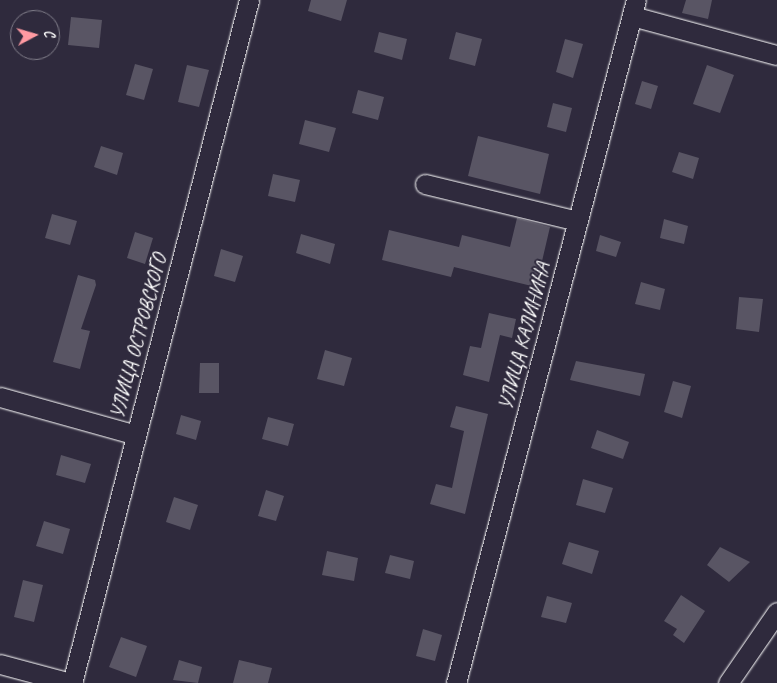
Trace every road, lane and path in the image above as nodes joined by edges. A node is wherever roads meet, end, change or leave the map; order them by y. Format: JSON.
{"nodes":[{"id":1,"x":249,"y":0,"type":"edge"},
{"id":2,"x":634,"y":8,"type":"edge"},
{"id":3,"x":777,"y":55,"type":"edge"},
{"id":4,"x":425,"y":184,"type":"dead end"},
{"id":5,"x":578,"y":222,"type":"junction"},
{"id":6,"x":0,"y":397,"type":"edge"},
{"id":7,"x":136,"y":436,"type":"junction"},
{"id":8,"x":777,"y":612,"type":"edge"},
{"id":9,"x":0,"y":664,"type":"edge"},
{"id":10,"x":72,"y":683,"type":"edge"},
{"id":11,"x":456,"y":683,"type":"edge"},
{"id":12,"x":728,"y":683,"type":"edge"}],
"edges":[{"from":1,"to":7,"type":"street","name":"УЛИЦА ОСТРОВСКОГО"},
{"from":2,"to":3,"type":"street"},
{"from":2,"to":5,"type":"street","name":"УЛИЦА КАЛИНИНА"},
{"from":4,"to":5,"type":"street"},
{"from":5,"to":11,"type":"street","name":"УЛИЦА КАЛИНИНА"},
{"from":6,"to":7,"type":"street"},
{"from":7,"to":10,"type":"street","name":"УЛИЦА ОСТРОВСКОГО"},
{"from":8,"to":12,"type":"street"},
{"from":9,"to":10,"type":"street"}]}
